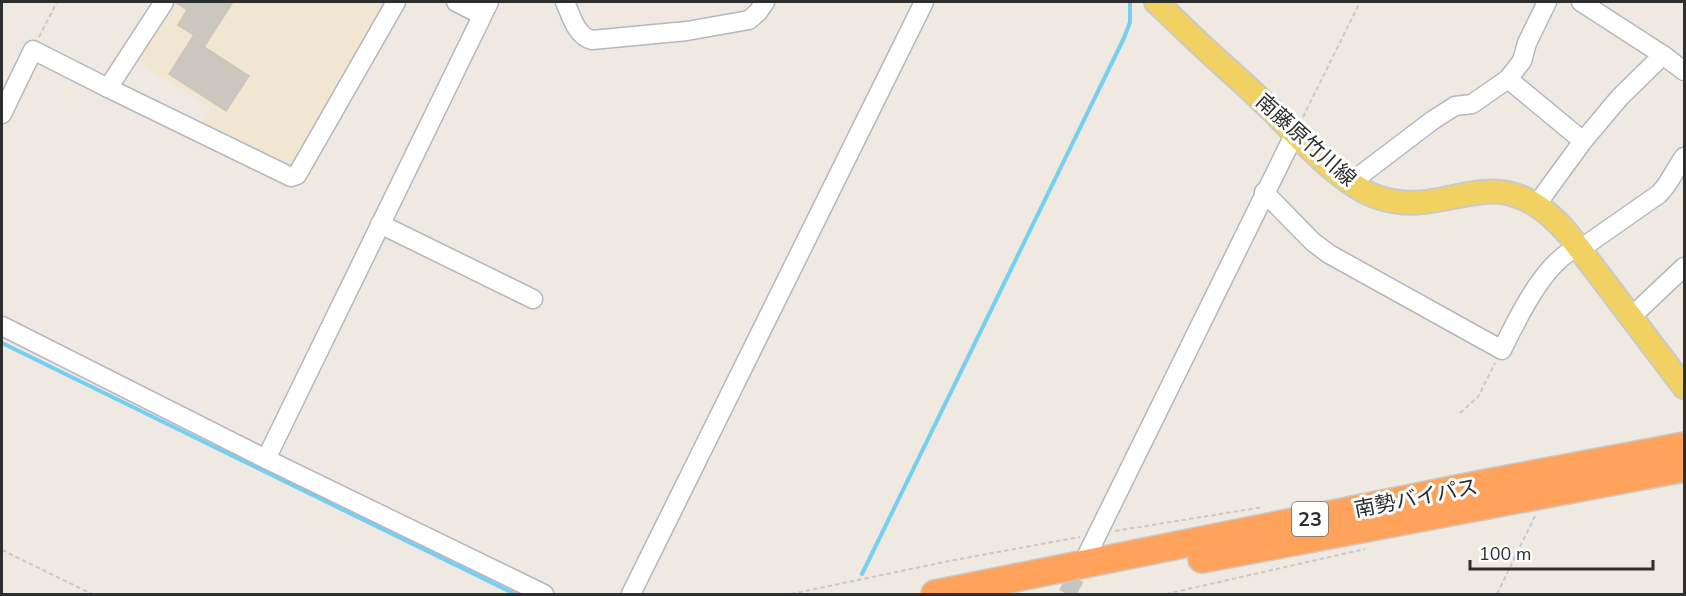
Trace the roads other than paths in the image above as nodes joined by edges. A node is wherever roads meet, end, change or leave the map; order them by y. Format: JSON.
{"nodes":[{"id":1,"x":164,"y":2,"type":"edge"},
{"id":2,"x":396,"y":2,"type":"edge"},
{"id":3,"x":456,"y":2,"type":"edge"},
{"id":4,"x":565,"y":2,"type":"edge"},
{"id":5,"x":765,"y":2,"type":"edge"},
{"id":6,"x":924,"y":2,"type":"edge"},
{"id":7,"x":1156,"y":2,"type":"edge"},
{"id":8,"x":1547,"y":2,"type":"edge"},
{"id":9,"x":1581,"y":2,"type":"edge"},
{"id":10,"x":486,"y":8,"type":"edge"},
{"id":11,"x":1663,"y":55,"type":"junction"},
{"id":12,"x":1684,"y":71,"type":"edge"},
{"id":13,"x":1508,"y":79,"type":"junction"},
{"id":14,"x":108,"y":88,"type":"junction"},
{"id":15,"x":2,"y":114,"type":"edge"},
{"id":16,"x":1295,"y":133,"type":"junction"},
{"id":17,"x":1583,"y":141,"type":"junction"},
{"id":18,"x":1684,"y":157,"type":"edge"},
{"id":19,"x":1350,"y":183,"type":"junction"},
{"id":20,"x":1264,"y":192,"type":"junction"},
{"id":21,"x":1537,"y":204,"type":"junction"},
{"id":22,"x":380,"y":224,"type":"junction"},
{"id":23,"x":1577,"y":247,"type":"junction"},
{"id":24,"x":1684,"y":267,"type":"edge"},
{"id":25,"x":533,"y":299,"type":"dead end"},
{"id":26,"x":1631,"y":317,"type":"junction"},
{"id":27,"x":2,"y":326,"type":"edge"},
{"id":28,"x":1684,"y":387,"type":"edge"},
{"id":29,"x":1684,"y":446,"type":"edge"},
{"id":30,"x":266,"y":459,"type":"junction"},
{"id":31,"x":1684,"y":468,"type":"edge"},
{"id":32,"x":1088,"y":553,"type":"tunnel mouth"},
{"id":33,"x":544,"y":594,"type":"edge"},
{"id":34,"x":631,"y":594,"type":"edge"},
{"id":35,"x":935,"y":594,"type":"edge"},
{"id":36,"x":1018,"y":594,"type":"edge"}],
"edges":[{"from":1,"to":14,"type":"street"},
{"from":2,"to":14,"type":"street"},
{"from":3,"to":10,"type":"street"},
{"from":4,"to":5,"type":"street"},
{"from":6,"to":34,"type":"street"},
{"from":7,"to":16,"type":"main road","name":"南藤原竹川線"},
{"from":8,"to":13,"type":"street"},
{"from":9,"to":11,"type":"street"},
{"from":10,"to":22,"type":"street"},
{"from":11,"to":12,"type":"street"},
{"from":11,"to":17,"type":"street"},
{"from":13,"to":17,"type":"street"},
{"from":13,"to":19,"type":"street"},
{"from":14,"to":15,"type":"street"},
{"from":16,"to":19,"type":"main road","name":"南藤原竹川線"},
{"from":16,"to":20,"type":"street"},
{"from":17,"to":21,"type":"street"},
{"from":18,"to":23,"type":"street"},
{"from":19,"to":21,"type":"main road","name":"南藤原竹川線"},
{"from":20,"to":23,"type":"street"},
{"from":20,"to":32,"type":"street"},
{"from":21,"to":23,"type":"main road","name":"南藤原竹川線"},
{"from":22,"to":25,"type":"street"},
{"from":22,"to":30,"type":"street"},
{"from":23,"to":26,"type":"main road","name":"南藤原竹川線"},
{"from":24,"to":26,"type":"street"},
{"from":26,"to":28,"type":"main road","name":"南藤原竹川線"},
{"from":27,"to":30,"type":"street"},
{"from":29,"to":35,"type":"highway","name":"南勢バイパス","number":"23"},
{"from":30,"to":33,"type":"street"},
{"from":31,"to":36,"type":"highway","name":"南勢バイパス","number":"23"}]}
